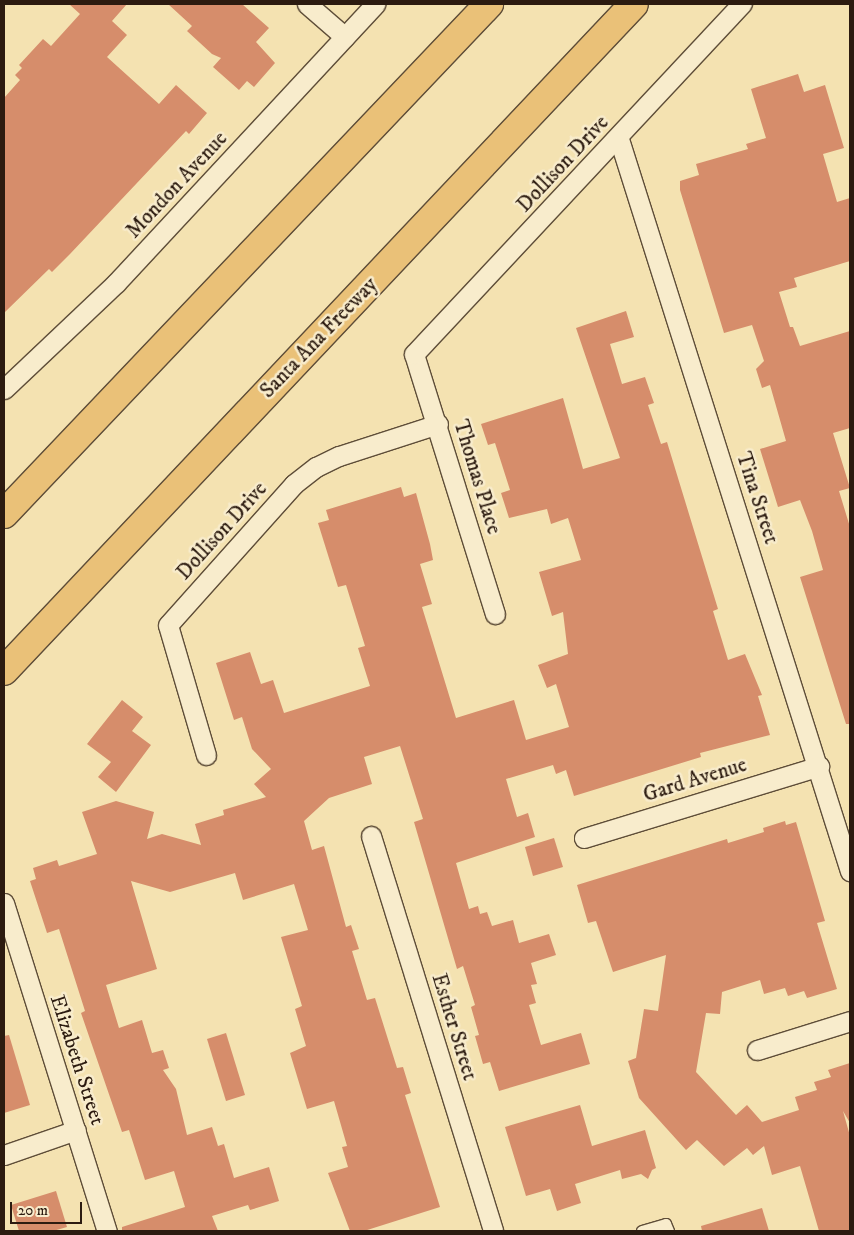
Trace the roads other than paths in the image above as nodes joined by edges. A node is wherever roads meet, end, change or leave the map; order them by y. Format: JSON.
{"nodes":[{"id":1,"x":307,"y":4,"type":"edge"},
{"id":2,"x":375,"y":4,"type":"edge"},
{"id":3,"x":489,"y":4,"type":"edge"},
{"id":4,"x":634,"y":4,"type":"edge"},
{"id":5,"x":742,"y":4,"type":"edge"},
{"id":6,"x":345,"y":37,"type":"junction"},
{"id":7,"x":619,"y":139,"type":"junction"},
{"id":8,"x":414,"y":354,"type":"joint"},
{"id":9,"x":4,"y":389,"type":"edge"},
{"id":10,"x":438,"y":424,"type":"junction"},
{"id":11,"x":4,"y":514,"type":"edge"},
{"id":12,"x":495,"y":614,"type":"dead end"},
{"id":13,"x":4,"y":671,"type":"edge"},
{"id":14,"x":206,"y":755,"type":"dead end"},
{"id":15,"x":819,"y":766,"type":"junction"},
{"id":16,"x":372,"y":836,"type":"dead end"},
{"id":17,"x":584,"y":838,"type":"dead end"},
{"id":18,"x":850,"y":871,"type":"edge"},
{"id":19,"x":4,"y":903,"type":"edge"},
{"id":20,"x":850,"y":1021,"type":"edge"},
{"id":21,"x":756,"y":1050,"type":"dead end"},
{"id":22,"x":76,"y":1130,"type":"junction"},
{"id":23,"x":4,"y":1154,"type":"edge"},
{"id":24,"x":107,"y":1231,"type":"edge"},
{"id":25,"x":493,"y":1231,"type":"edge"},
{"id":26,"x":642,"y":1231,"type":"edge"},
{"id":27,"x":669,"y":1231,"type":"edge"}],
"edges":[{"from":1,"to":6,"type":"street"},
{"from":2,"to":6,"type":"street","name":"Mondon Avenue"},
{"from":3,"to":11,"type":"highway"},
{"from":4,"to":13,"type":"highway","name":"Santa Ana Freeway"},
{"from":5,"to":7,"type":"street","name":"Dollison Drive"},
{"from":6,"to":9,"type":"street","name":"Mondon Avenue"},
{"from":7,"to":8,"type":"street","name":"Dollison Drive"},
{"from":7,"to":15,"type":"street","name":"Tina Street"},
{"from":8,"to":10,"type":"street","name":"Thomas Place"},
{"from":10,"to":12,"type":"street","name":"Thomas Place"},
{"from":10,"to":14,"type":"street","name":"Dollison Drive"},
{"from":15,"to":17,"type":"street","name":"Gard Avenue"},
{"from":15,"to":18,"type":"street","name":"Tina Street"},
{"from":16,"to":25,"type":"street","name":"Esther Street"},
{"from":19,"to":22,"type":"street","name":"Elizabeth Street"},
{"from":20,"to":21,"type":"street"},
{"from":22,"to":23,"type":"street"},
{"from":22,"to":24,"type":"street","name":"Elizabeth Street"},
{"from":26,"to":27,"type":"lane"}]}
